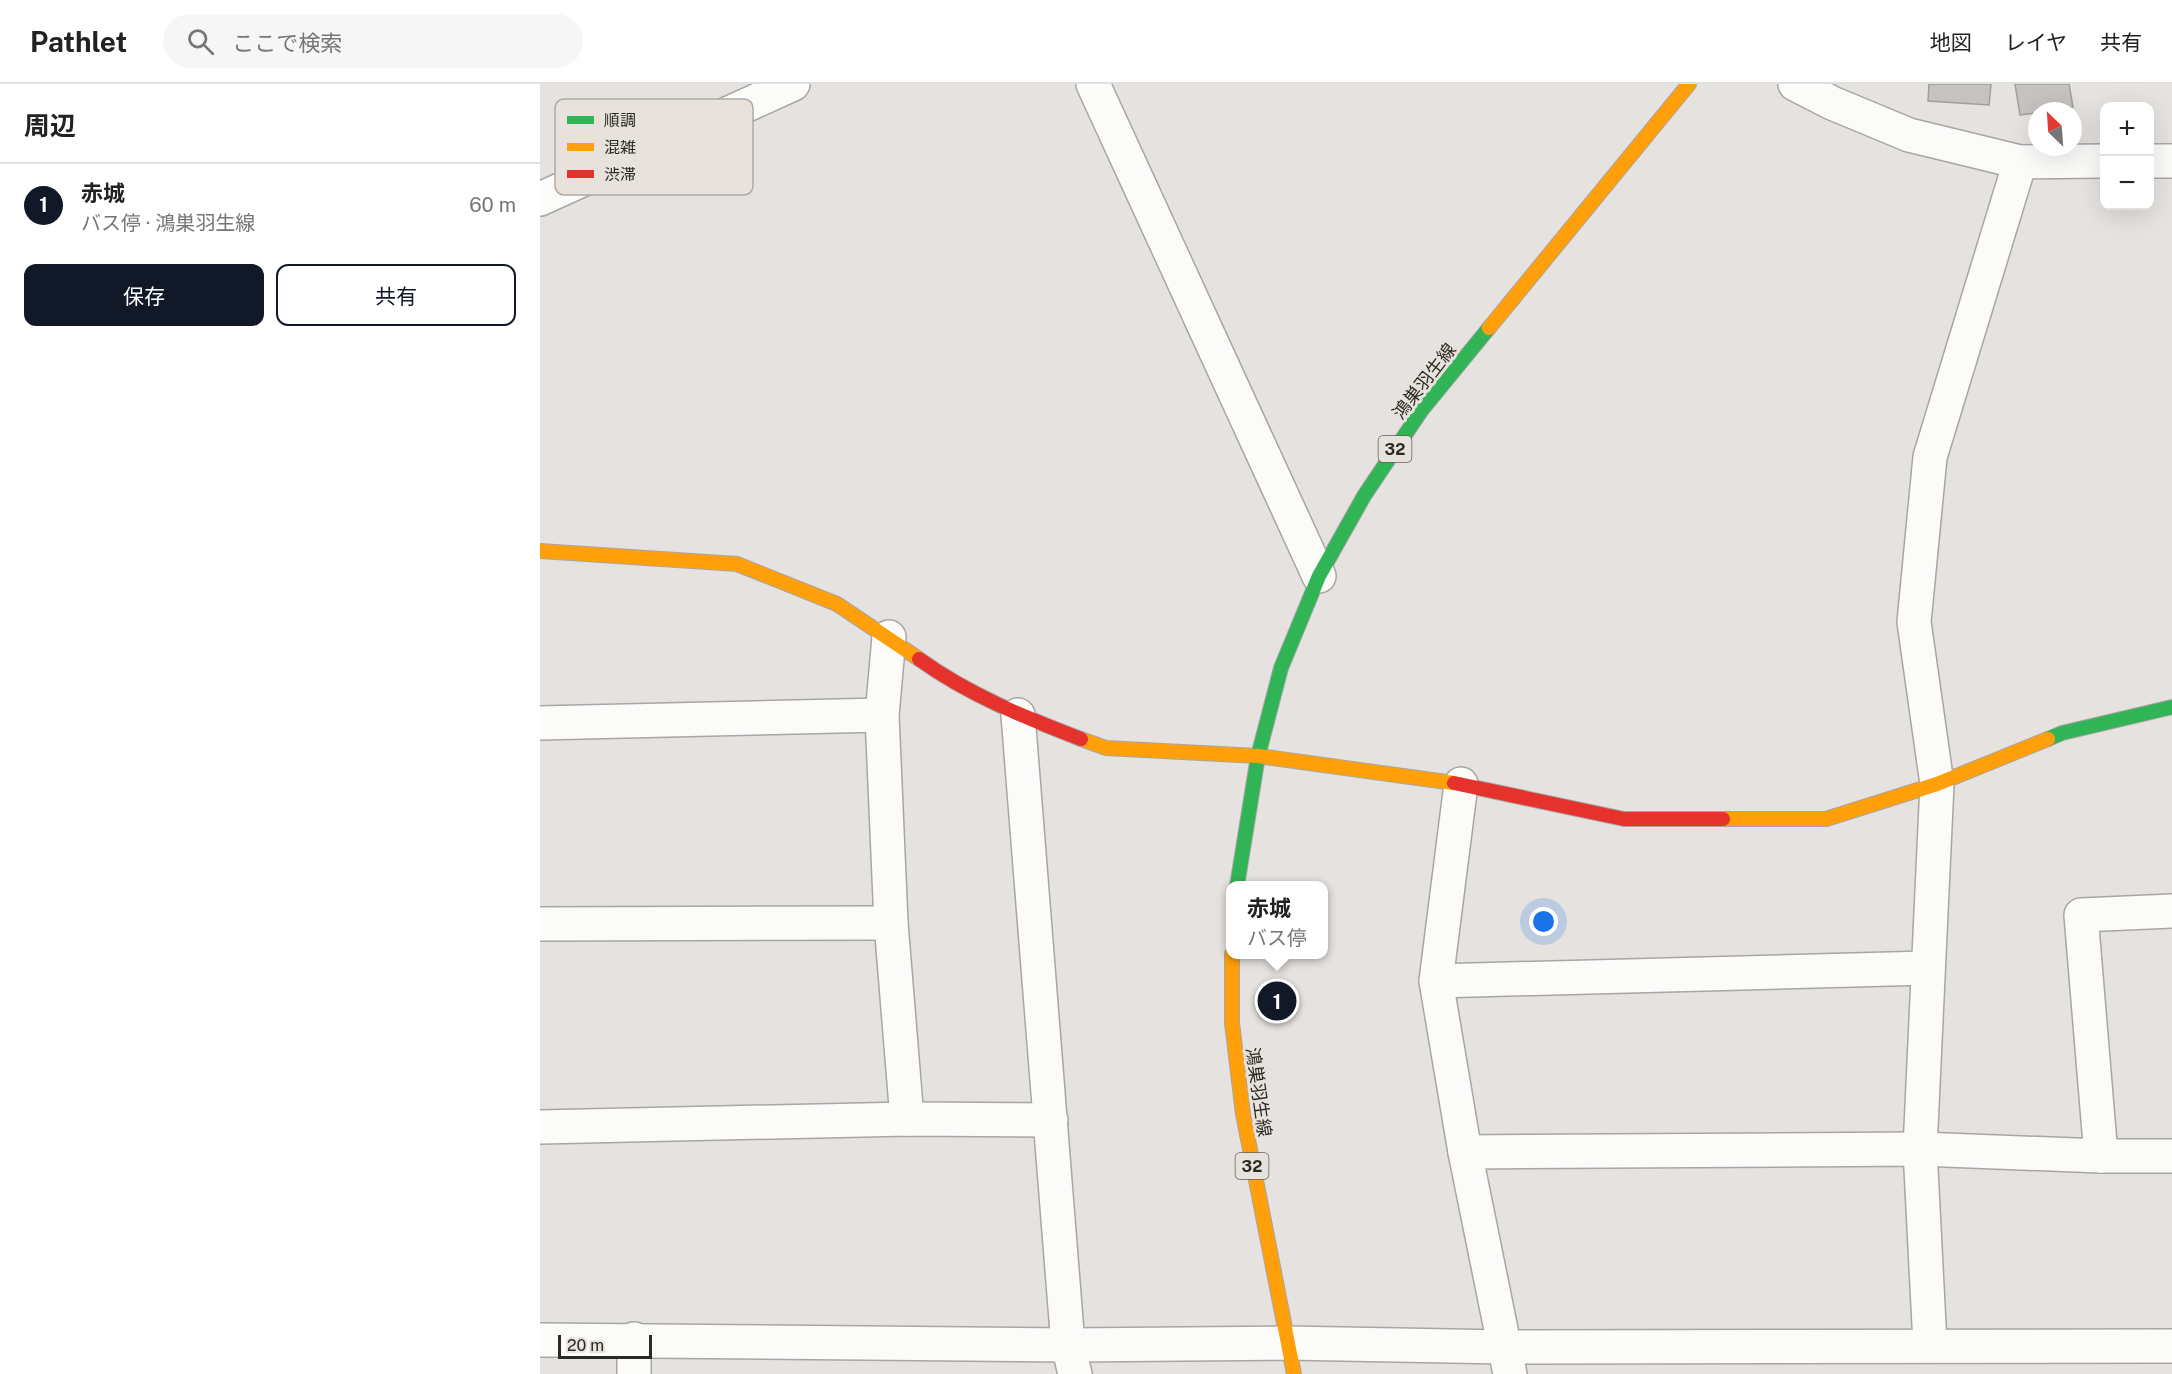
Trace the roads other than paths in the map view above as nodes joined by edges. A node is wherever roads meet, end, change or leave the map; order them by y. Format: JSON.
{"nodes":[{"id":1,"x":793,"y":84,"type":"edge"},
{"id":2,"x":1093,"y":84,"type":"edge"},
{"id":3,"x":1689,"y":84,"type":"edge"},
{"id":4,"x":1795,"y":84,"type":"edge"},
{"id":5,"x":753,"y":102,"type":"edge"},
{"id":6,"x":2172,"y":160,"type":"edge"},
{"id":7,"x":2100,"y":161,"type":"edge"},
{"id":8,"x":2154,"y":161,"type":"edge"},
{"id":9,"x":2020,"y":162,"type":"junction"},
{"id":10,"x":555,"y":192,"type":"edge"},
{"id":11,"x":540,"y":199,"type":"edge"},
{"id":12,"x":540,"y":551,"type":"edge"},
{"id":13,"x":1319,"y":576,"type":"junction"},
{"id":14,"x":889,"y":637,"type":"junction"},
{"id":15,"x":2172,"y":707,"type":"edge"},
{"id":16,"x":1018,"y":715,"type":"junction"},
{"id":17,"x":882,"y":716,"type":"junction"},
{"id":18,"x":540,"y":723,"type":"edge"},
{"id":19,"x":1258,"y":756,"type":"junction"},
{"id":20,"x":1461,"y":783,"type":"junction"},
{"id":21,"x":1937,"y":784,"type":"junction"},
{"id":22,"x":1239,"y":881,"type":"edge"},
{"id":23,"x":2172,"y":911,"type":"edge"},
{"id":24,"x":891,"y":923,"type":"junction"},
{"id":25,"x":540,"y":924,"type":"edge"},
{"id":26,"x":1232,"y":959,"type":"edge"},
{"id":27,"x":1927,"y":968,"type":"junction"},
{"id":28,"x":1436,"y":981,"type":"junction"},
{"id":29,"x":907,"y":1119,"type":"junction"},
{"id":30,"x":1051,"y":1120,"type":"junction"},
{"id":31,"x":540,"y":1127,"type":"edge"},
{"id":32,"x":1920,"y":1149,"type":"junction"},
{"id":33,"x":1465,"y":1152,"type":"junction"},
{"id":34,"x":2101,"y":1156,"type":"junction"},
{"id":35,"x":2172,"y":1156,"type":"edge"},
{"id":36,"x":634,"y":1339,"type":"junction"},
{"id":37,"x":540,"y":1340,"type":"edge"},
{"id":38,"x":1287,"y":1343,"type":"junction"},
{"id":39,"x":1930,"y":1345,"type":"junction"},
{"id":40,"x":2172,"y":1346,"type":"edge"},
{"id":41,"x":1071,"y":1360,"type":"edge"},
{"id":42,"x":1507,"y":1360,"type":"edge"},
{"id":43,"x":634,"y":1374,"type":"edge"},
{"id":44,"x":1294,"y":1374,"type":"edge"}],
"edges":[{"from":1,"to":5,"type":"street"},
{"from":2,"to":13,"type":"street"},
{"from":3,"to":13,"type":"street","name":"鴻巣羽生線","number":"32"},
{"from":4,"to":9,"type":"street"},
{"from":6,"to":8,"type":"street"},
{"from":7,"to":9,"type":"street"},
{"from":9,"to":21,"type":"street"},
{"from":10,"to":11,"type":"street"},
{"from":12,"to":14,"type":"street"},
{"from":13,"to":19,"type":"street","name":"鴻巣羽生線","number":"32"},
{"from":14,"to":16,"type":"street"},
{"from":14,"to":17,"type":"street"},
{"from":15,"to":21,"type":"street"},
{"from":16,"to":19,"type":"street"},
{"from":16,"to":30,"type":"street"},
{"from":17,"to":18,"type":"street"},
{"from":17,"to":24,"type":"street"},
{"from":19,"to":20,"type":"street"},
{"from":19,"to":22,"type":"street","name":"鴻巣羽生線","number":"32"},
{"from":20,"to":21,"type":"street"},
{"from":20,"to":28,"type":"street"},
{"from":21,"to":27,"type":"street"},
{"from":23,"to":34,"type":"street"},
{"from":24,"to":25,"type":"street"},
{"from":24,"to":29,"type":"street"},
{"from":26,"to":38,"type":"street","name":"鴻巣羽生線","number":"32"},
{"from":27,"to":28,"type":"street"},
{"from":27,"to":32,"type":"street"},
{"from":28,"to":33,"type":"street"},
{"from":29,"to":30,"type":"street"},
{"from":29,"to":31,"type":"street"},
{"from":30,"to":41,"type":"street"},
{"from":32,"to":33,"type":"street"},
{"from":32,"to":34,"type":"street"},
{"from":32,"to":39,"type":"street"},
{"from":33,"to":42,"type":"street"},
{"from":34,"to":35,"type":"street"},
{"from":36,"to":37,"type":"street"},
{"from":36,"to":41,"type":"street"},
{"from":36,"to":43,"type":"street"},
{"from":38,"to":41,"type":"street"},
{"from":38,"to":42,"type":"street"},
{"from":38,"to":44,"type":"street","name":"鴻巣羽生線","number":"32"},
{"from":39,"to":40,"type":"street"},
{"from":39,"to":42,"type":"street"}]}
